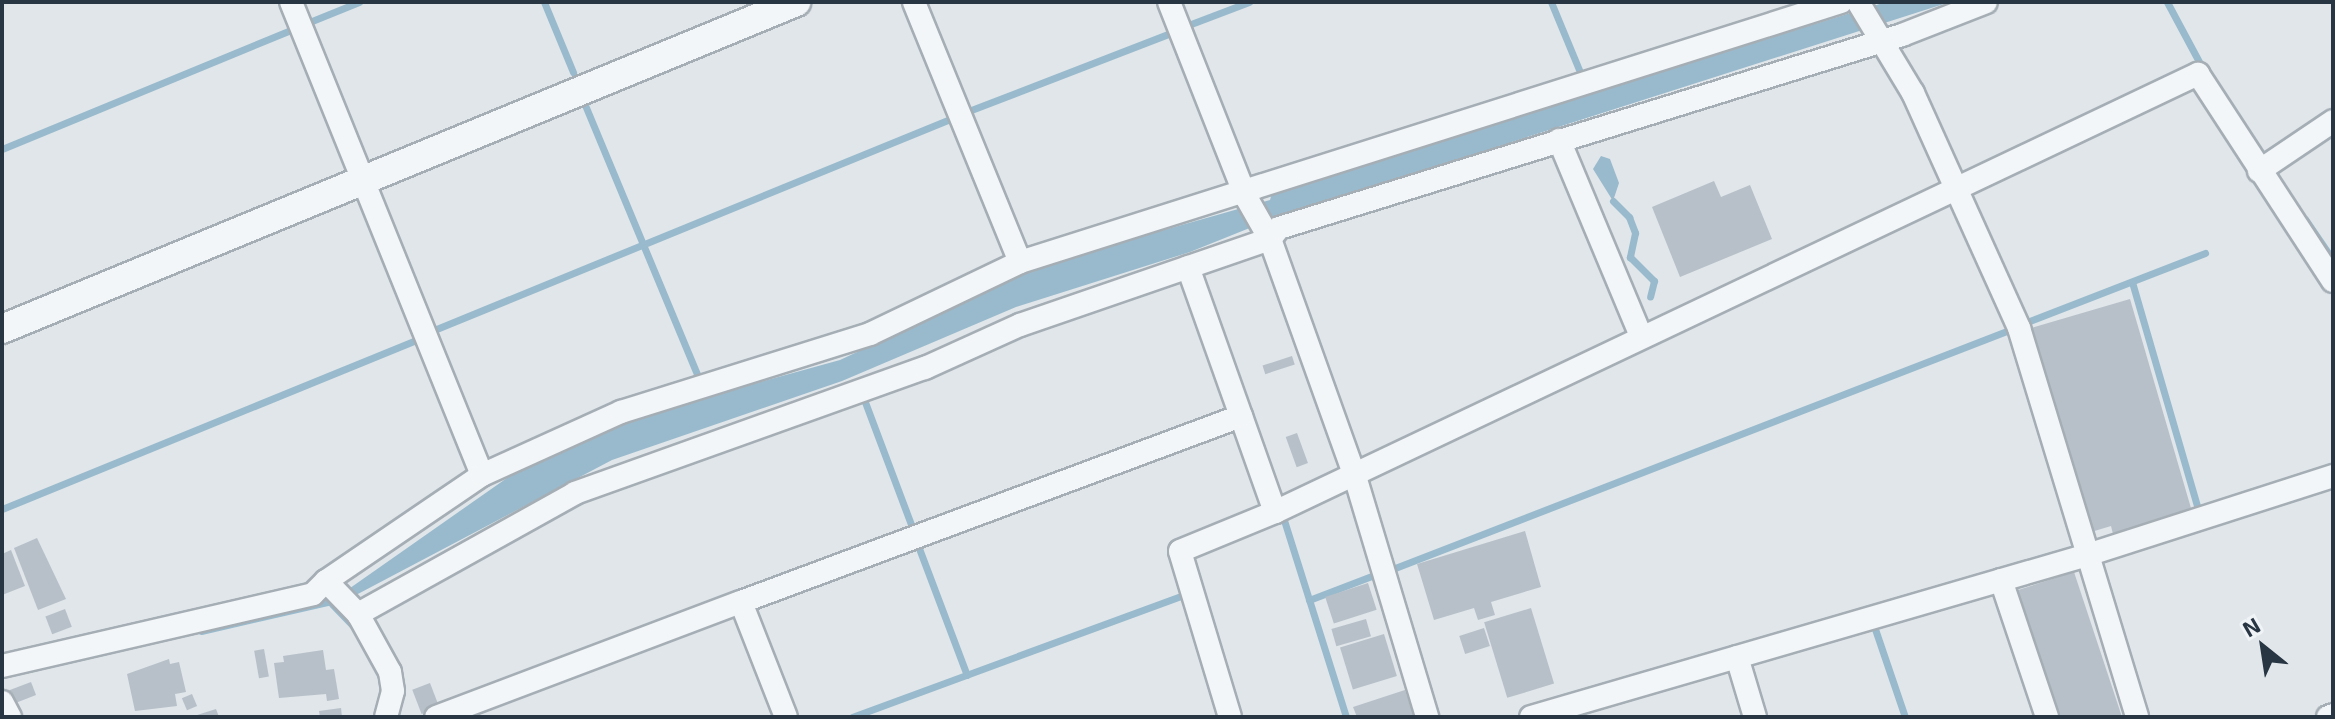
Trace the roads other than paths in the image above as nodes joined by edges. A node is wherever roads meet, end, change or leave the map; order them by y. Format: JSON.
{"nodes":[{"id":1,"x":291,"y":2,"type":"edge"},
{"id":2,"x":796,"y":2,"type":"edge"},
{"id":3,"x":914,"y":2,"type":"edge"},
{"id":4,"x":1169,"y":2,"type":"edge"},
{"id":5,"x":1841,"y":2,"type":"edge"},
{"id":6,"x":1858,"y":2,"type":"edge"},
{"id":7,"x":1986,"y":2,"type":"edge"},
{"id":8,"x":1880,"y":35,"type":"junction"},
{"id":9,"x":2333,"y":121,"type":"edge"},
{"id":10,"x":1559,"y":140,"type":"junction"},
{"id":11,"x":2259,"y":171,"type":"junction"},
{"id":12,"x":366,"y":179,"type":"junction"},
{"id":13,"x":1955,"y":185,"type":"junction"},
{"id":14,"x":1245,"y":193,"type":"junction"},
{"id":15,"x":1267,"y":233,"type":"junction"},
{"id":16,"x":1020,"y":262,"type":"junction"},
{"id":17,"x":1188,"y":267,"type":"junction"},
{"id":18,"x":2333,"y":281,"type":"edge"},
{"id":19,"x":2,"y":329,"type":"edge"},
{"id":20,"x":1641,"y":336,"type":"junction"},
{"id":21,"x":1241,"y":416,"type":"junction"},
{"id":22,"x":1354,"y":473,"type":"junction"},
{"id":23,"x":482,"y":475,"type":"junction"},
{"id":24,"x":2333,"y":476,"type":"edge"},
{"id":25,"x":1275,"y":512,"type":"junction"},
{"id":26,"x":2084,"y":556,"type":"junction"},
{"id":27,"x":2001,"y":580,"type":"junction"},
{"id":28,"x":329,"y":584,"type":"junction"},
{"id":29,"x":741,"y":602,"type":"junction"},
{"id":30,"x":354,"y":610,"type":"junction"},
{"id":31,"x":1737,"y":657,"type":"junction"},
{"id":32,"x":2,"y":666,"type":"edge"},
{"id":33,"x":2,"y":702,"type":"edge"},
{"id":34,"x":10,"y":717,"type":"edge"},
{"id":35,"x":386,"y":717,"type":"edge"},
{"id":36,"x":436,"y":717,"type":"edge"},
{"id":37,"x":786,"y":717,"type":"edge"},
{"id":38,"x":1230,"y":717,"type":"edge"},
{"id":39,"x":1427,"y":717,"type":"edge"},
{"id":40,"x":1531,"y":717,"type":"edge"},
{"id":41,"x":1755,"y":717,"type":"edge"},
{"id":42,"x":2047,"y":717,"type":"edge"},
{"id":43,"x":2137,"y":717,"type":"edge"}],
"edges":[{"from":1,"to":12,"type":"street"},
{"from":2,"to":12,"type":"street"},
{"from":3,"to":16,"type":"street"},
{"from":4,"to":14,"type":"street"},
{"from":5,"to":14,"type":"street"},
{"from":6,"to":8,"type":"street"},
{"from":7,"to":8,"type":"street"},
{"from":8,"to":10,"type":"street"},
{"from":8,"to":13,"type":"street"},
{"from":9,"to":11,"type":"street"},
{"from":10,"to":15,"type":"street"},
{"from":10,"to":20,"type":"street"},
{"from":11,"to":13,"type":"street"},
{"from":11,"to":18,"type":"street"},
{"from":12,"to":19,"type":"street"},
{"from":12,"to":23,"type":"street"},
{"from":13,"to":20,"type":"street"},
{"from":13,"to":26,"type":"street"},
{"from":14,"to":15,"type":"street"},
{"from":14,"to":16,"type":"street"},
{"from":15,"to":17,"type":"street"},
{"from":15,"to":22,"type":"street"},
{"from":16,"to":23,"type":"street"},
{"from":17,"to":21,"type":"street"},
{"from":17,"to":30,"type":"street"},
{"from":20,"to":22,"type":"street"},
{"from":21,"to":25,"type":"street"},
{"from":21,"to":29,"type":"street"},
{"from":22,"to":25,"type":"street"},
{"from":22,"to":39,"type":"street"},
{"from":23,"to":28,"type":"street"},
{"from":24,"to":26,"type":"street"},
{"from":25,"to":38,"type":"street"},
{"from":26,"to":27,"type":"street"},
{"from":26,"to":43,"type":"street"},
{"from":27,"to":31,"type":"street"},
{"from":27,"to":42,"type":"street"},
{"from":28,"to":30,"type":"street"},
{"from":28,"to":32,"type":"street"},
{"from":29,"to":36,"type":"street"},
{"from":29,"to":37,"type":"street"},
{"from":30,"to":35,"type":"street"},
{"from":31,"to":40,"type":"street"},
{"from":31,"to":41,"type":"street"},
{"from":33,"to":34,"type":"street"}]}
